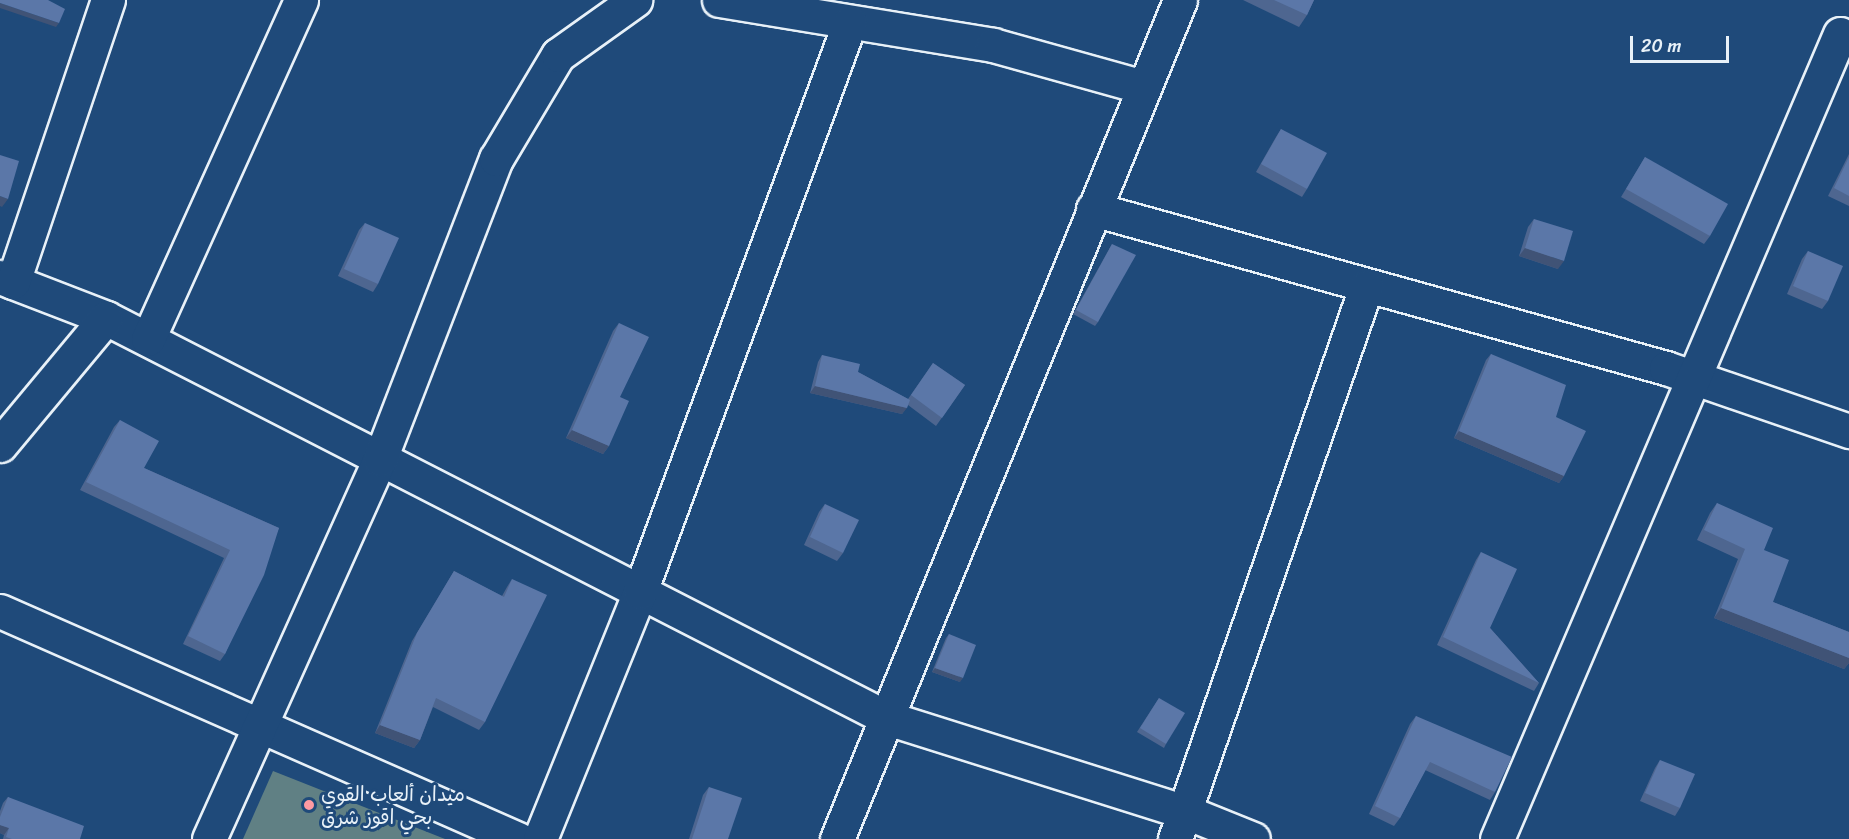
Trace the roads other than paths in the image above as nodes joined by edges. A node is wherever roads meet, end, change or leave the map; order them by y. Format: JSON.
{"nodes":[{"id":1,"x":108,"y":0,"type":"edge"},
{"id":2,"x":301,"y":0,"type":"edge"},
{"id":3,"x":635,"y":0,"type":"edge"},
{"id":4,"x":718,"y":0,"type":"edge"},
{"id":5,"x":1180,"y":0,"type":"edge"},
{"id":6,"x":850,"y":22,"type":"junction"},
{"id":7,"x":1840,"y":34,"type":"dead end"},
{"id":8,"x":1143,"y":87,"type":"junction"},
{"id":9,"x":1094,"y":210,"type":"junction"},
{"id":10,"x":7,"y":280,"type":"edge"},
{"id":11,"x":1366,"y":287,"type":"junction"},
{"id":12,"x":106,"y":318,"type":"junction"},
{"id":13,"x":148,"y":339,"type":"junction"},
{"id":14,"x":1698,"y":379,"type":"junction"},
{"id":15,"x":1849,"y":431,"type":"edge"},
{"id":16,"x":0,"y":445,"type":"edge"},
{"id":17,"x":381,"y":459,"type":"junction"},
{"id":18,"x":640,"y":592,"type":"junction"},
{"id":19,"x":0,"y":610,"type":"edge"},
{"id":20,"x":886,"y":718,"type":"junction"},
{"id":21,"x":260,"y":726,"type":"junction"},
{"id":22,"x":1181,"y":826,"type":"edge"},
{"id":23,"x":209,"y":839,"type":"edge"},
{"id":24,"x":518,"y":839,"type":"edge"},
{"id":25,"x":540,"y":839,"type":"edge"},
{"id":26,"x":837,"y":839,"type":"edge"},
{"id":27,"x":1253,"y":839,"type":"edge"},
{"id":28,"x":1497,"y":839,"type":"edge"}],
"edges":[{"from":1,"to":10,"type":"street"},
{"from":2,"to":13,"type":"street"},
{"from":3,"to":17,"type":"street"},
{"from":4,"to":6,"type":"street"},
{"from":5,"to":8,"type":"street"},
{"from":6,"to":8,"type":"street"},
{"from":6,"to":18,"type":"street"},
{"from":7,"to":14,"type":"street"},
{"from":8,"to":9,"type":"street"},
{"from":9,"to":11,"type":"street"},
{"from":9,"to":20,"type":"street"},
{"from":10,"to":12,"type":"street"},
{"from":11,"to":14,"type":"street"},
{"from":11,"to":22,"type":"street"},
{"from":12,"to":13,"type":"street"},
{"from":12,"to":16,"type":"street"},
{"from":13,"to":17,"type":"street"},
{"from":14,"to":15,"type":"street"},
{"from":14,"to":28,"type":"street"},
{"from":17,"to":18,"type":"street"},
{"from":17,"to":21,"type":"street"},
{"from":18,"to":20,"type":"street"},
{"from":18,"to":25,"type":"street"},
{"from":19,"to":21,"type":"street"},
{"from":20,"to":22,"type":"street"},
{"from":20,"to":26,"type":"street"},
{"from":21,"to":23,"type":"street"},
{"from":21,"to":24,"type":"street"},
{"from":22,"to":27,"type":"street"}]}
